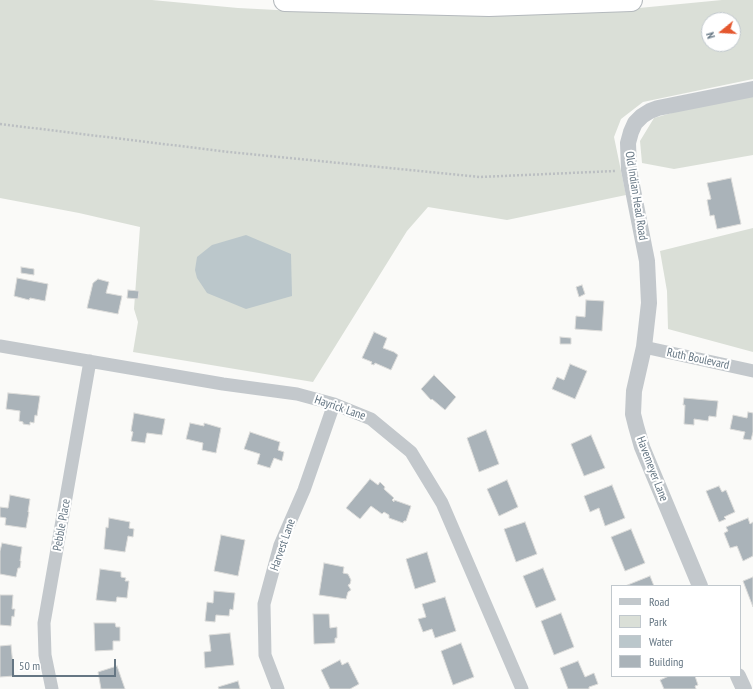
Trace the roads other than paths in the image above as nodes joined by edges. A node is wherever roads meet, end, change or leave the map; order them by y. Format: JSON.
{"nodes":[{"id":1,"x":285,"y":0,"type":"edge"},
{"id":2,"x":630,"y":0,"type":"edge"},
{"id":3,"x":753,"y":89,"type":"edge"},
{"id":4,"x":0,"y":346,"type":"edge"},
{"id":5,"x":644,"y":347,"type":"junction"},
{"id":6,"x":90,"y":361,"type":"junction"},
{"id":7,"x":753,"y":371,"type":"edge"},
{"id":8,"x":334,"y":404,"type":"junction"},
{"id":9,"x":700,"y":585,"type":"edge"},
{"id":10,"x":738,"y":677,"type":"edge"},
{"id":11,"x":52,"y":689,"type":"edge"},
{"id":12,"x":278,"y":689,"type":"edge"},
{"id":13,"x":522,"y":689,"type":"edge"},
{"id":14,"x":744,"y":689,"type":"edge"}],
"edges":[{"from":1,"to":2,"type":"highway"},
{"from":3,"to":5,"type":"street","name":"Old Indian Head Road"},
{"from":4,"to":6,"type":"street","name":"Hayrick Lane"},
{"from":5,"to":7,"type":"street","name":"Ruth Boulevard"},
{"from":5,"to":9,"type":"street","name":"Havemeyer Lane"},
{"from":6,"to":8,"type":"street","name":"Hayrick Lane"},
{"from":6,"to":11,"type":"street","name":"Pebble Place"},
{"from":8,"to":12,"type":"street","name":"Harvest Lane"},
{"from":8,"to":13,"type":"street","name":"Hayrick Lane"},
{"from":10,"to":14,"type":"street"}]}
